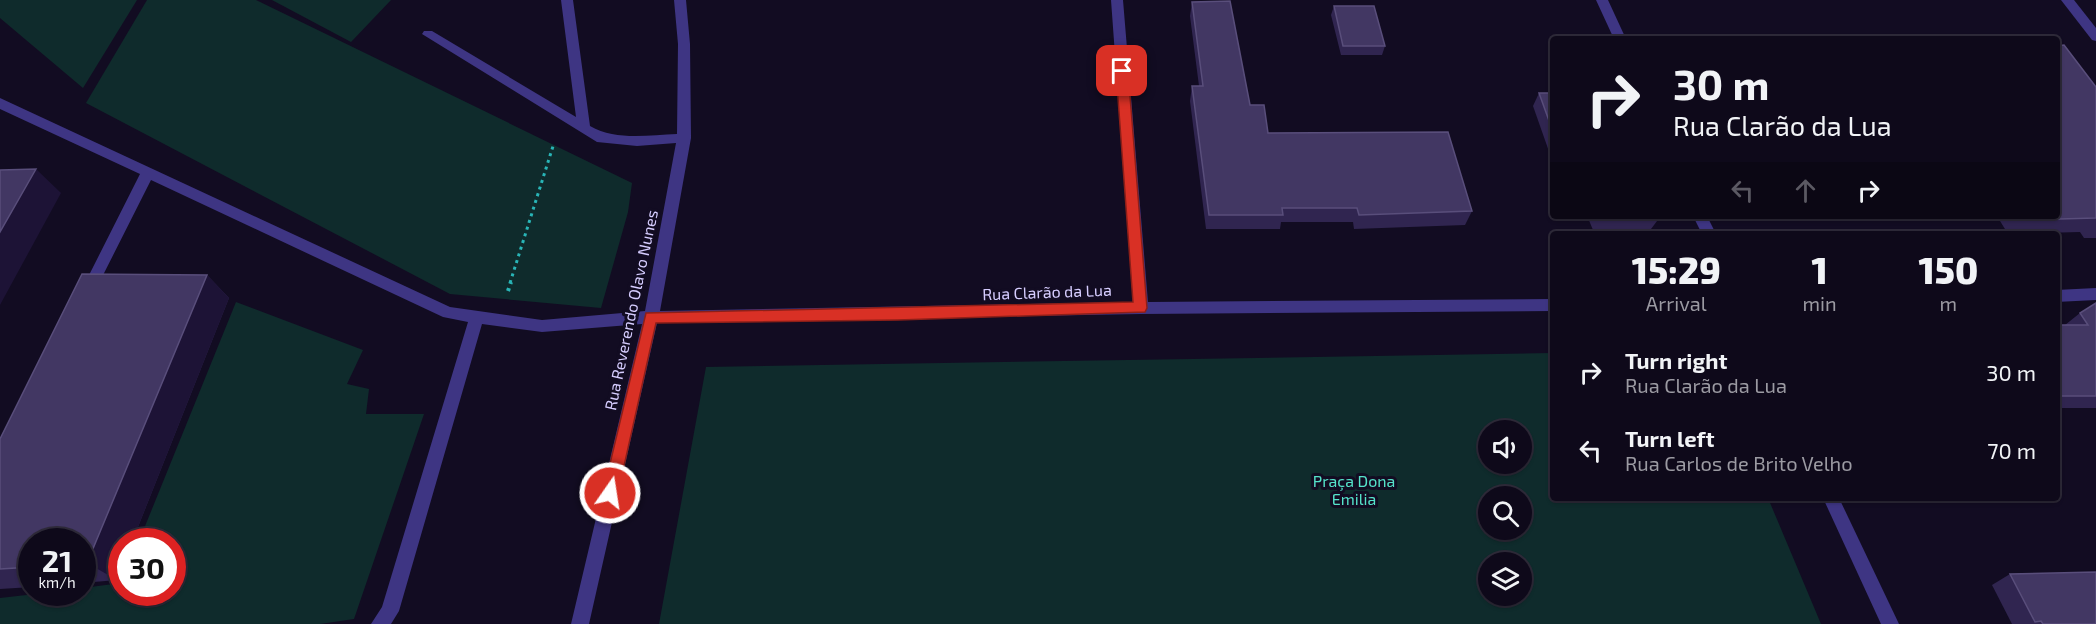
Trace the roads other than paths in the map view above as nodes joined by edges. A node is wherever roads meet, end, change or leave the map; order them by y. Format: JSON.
{"nodes":[{"id":1,"x":567,"y":0,"type":"edge"},
{"id":2,"x":680,"y":0,"type":"edge"},
{"id":3,"x":1117,"y":0,"type":"edge"},
{"id":4,"x":1602,"y":0,"type":"edge"},
{"id":5,"x":2067,"y":0,"type":"edge"},
{"id":6,"x":428,"y":34,"type":"dead end"},
{"id":7,"x":1619,"y":36,"type":"edge"},
{"id":8,"x":2096,"y":37,"type":"edge"},
{"id":9,"x":0,"y":103,"type":"edge"},
{"id":10,"x":584,"y":128,"type":"junction"},
{"id":11,"x":684,"y":138,"type":"junction"},
{"id":12,"x":148,"y":172,"type":"junction"},
{"id":13,"x":2096,"y":294,"type":"edge"},
{"id":14,"x":2060,"y":296,"type":"edge"},
{"id":15,"x":1550,"y":305,"type":"edge"},
{"id":16,"x":80,"y":307,"type":"edge"},
{"id":17,"x":1140,"y":308,"type":"junction"},
{"id":18,"x":477,"y":317,"type":"junction"},
{"id":19,"x":651,"y":317,"type":"junction"},
{"id":20,"x":1832,"y":501,"type":"edge"},
{"id":21,"x":380,"y":624,"type":"edge"},
{"id":22,"x":580,"y":624,"type":"edge"},
{"id":23,"x":1890,"y":624,"type":"edge"}],
"edges":[{"from":1,"to":10,"type":"street"},
{"from":2,"to":11,"type":"street","name":"Rua Reverendo Olavo Nunes"},
{"from":3,"to":17,"type":"street"},
{"from":4,"to":7,"type":"street"},
{"from":5,"to":8,"type":"street"},
{"from":6,"to":10,"type":"street"},
{"from":9,"to":12,"type":"street","name":"Rua Clarão da Lua"},
{"from":10,"to":11,"type":"street"},
{"from":11,"to":19,"type":"street","name":"Rua Reverendo Olavo Nunes"},
{"from":12,"to":16,"type":"street"},
{"from":12,"to":18,"type":"street","name":"Rua Clarão da Lua"},
{"from":13,"to":14,"type":"street"},
{"from":15,"to":17,"type":"street","name":"Rua Clarão da Lua"},
{"from":17,"to":19,"type":"street","name":"Rua Clarão da Lua"},
{"from":18,"to":19,"type":"street","name":"Rua Clarão da Lua"},
{"from":18,"to":21,"type":"street"},
{"from":19,"to":22,"type":"street","name":"Rua Reverendo Olavo Nunes"},
{"from":20,"to":23,"type":"street"}]}
